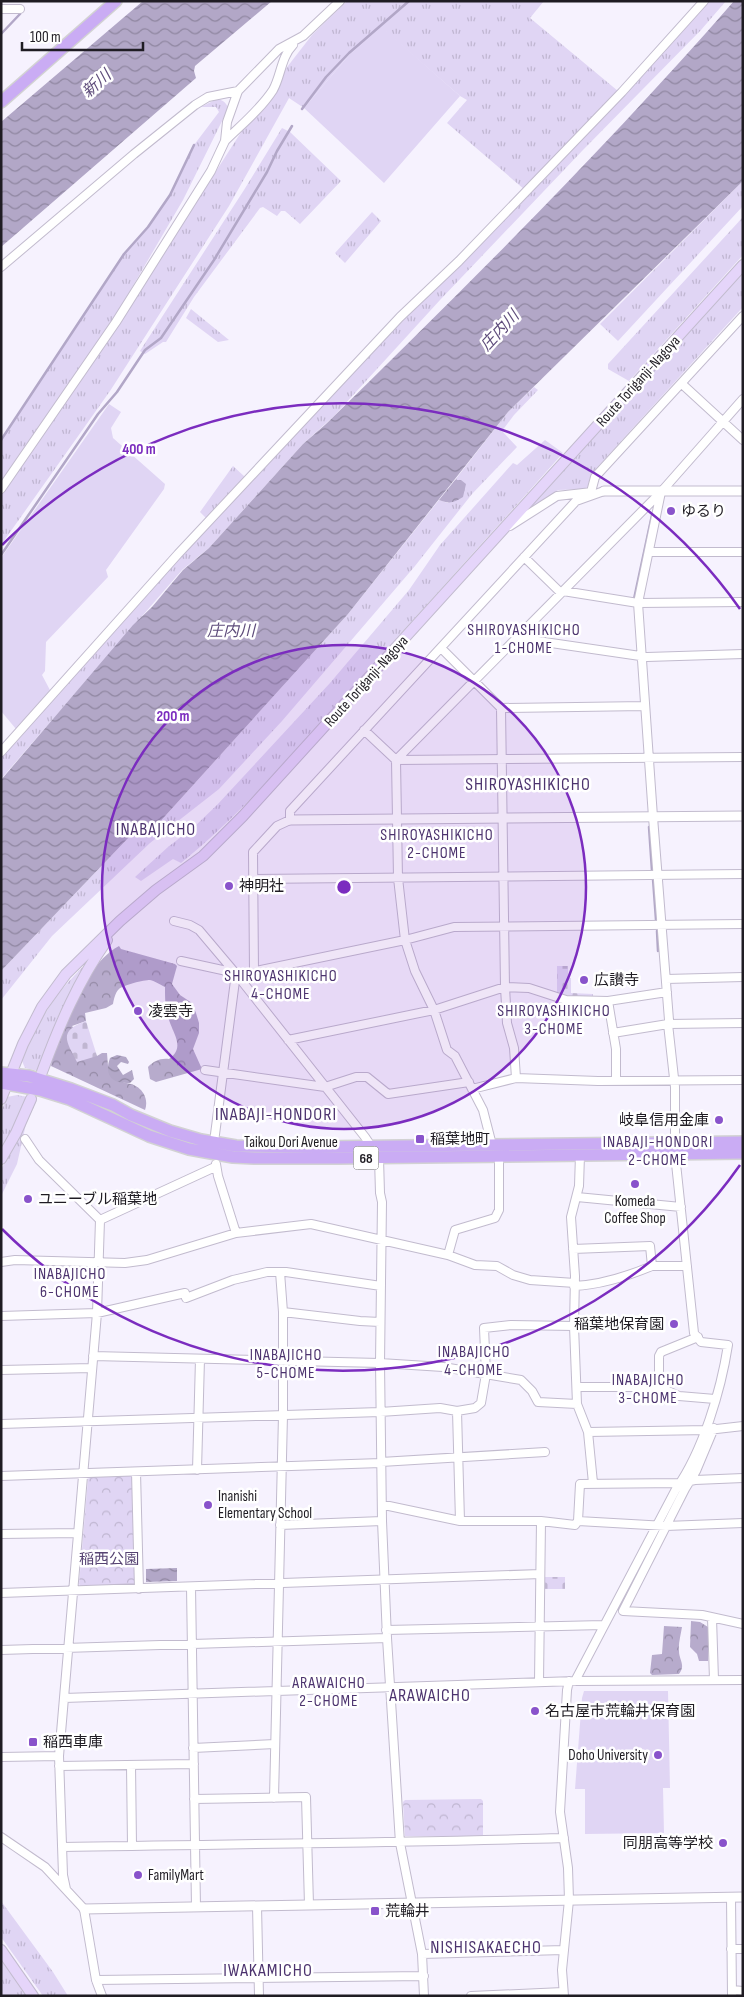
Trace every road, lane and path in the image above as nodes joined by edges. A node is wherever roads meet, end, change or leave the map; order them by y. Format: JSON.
{"nodes":[{"id":1,"x":116,"y":1,"type":"edge"},
{"id":2,"x":340,"y":1,"type":"edge"},
{"id":3,"x":704,"y":1,"type":"edge"},
{"id":4,"x":20,"y":8,"type":"dead end"},
{"id":5,"x":1,"y":9,"type":"edge"},
{"id":6,"x":303,"y":36,"type":"junction"},
{"id":7,"x":238,"y":91,"type":"junction"},
{"id":8,"x":1,"y":102,"type":"edge"},
{"id":9,"x":225,"y":141,"type":"junction"},
{"id":10,"x":743,"y":265,"type":"edge"},
{"id":11,"x":1,"y":267,"type":"edge"},
{"id":12,"x":743,"y":316,"type":"edge"},
{"id":13,"x":682,"y":384,"type":"junction"},
{"id":14,"x":743,"y":399,"type":"edge"},
{"id":15,"x":722,"y":421,"type":"junction"},
{"id":16,"x":743,"y":440,"type":"edge"},
{"id":17,"x":1,"y":489,"type":"edge"},
{"id":18,"x":604,"y":491,"type":"junction"},
{"id":19,"x":743,"y":491,"type":"edge"},
{"id":20,"x":591,"y":492,"type":"junction"},
{"id":21,"x":661,"y":492,"type":"junction"},
{"id":22,"x":499,"y":533,"type":"junction"},
{"id":23,"x":649,"y":552,"type":"junction"},
{"id":24,"x":743,"y":552,"type":"edge"},
{"id":25,"x":524,"y":557,"type":"junction"},
{"id":26,"x":562,"y":592,"type":"junction"},
{"id":27,"x":743,"y":602,"type":"edge"},
{"id":28,"x":638,"y":603,"type":"junction"},
{"id":29,"x":517,"y":638,"type":"junction"},
{"id":30,"x":441,"y":648,"type":"junction"},
{"id":31,"x":743,"y":654,"type":"edge"},
{"id":32,"x":642,"y":656,"type":"junction"},
{"id":33,"x":474,"y":681,"type":"junction"},
{"id":34,"x":645,"y":706,"type":"junction"},
{"id":35,"x":501,"y":708,"type":"junction"},
{"id":36,"x":364,"y":730,"type":"junction"},
{"id":37,"x":1,"y":752,"type":"edge"},
{"id":38,"x":650,"y":757,"type":"junction"},
{"id":39,"x":743,"y":757,"type":"edge"},
{"id":40,"x":502,"y":758,"type":"junction"},
{"id":41,"x":396,"y":760,"type":"junction"},
{"id":42,"x":743,"y":816,"type":"edge"},
{"id":43,"x":653,"y":817,"type":"junction"},
{"id":44,"x":503,"y":818,"type":"junction"},
{"id":45,"x":397,"y":819,"type":"junction"},
{"id":46,"x":290,"y":820,"type":"junction"},
{"id":47,"x":743,"y":874,"type":"edge"},
{"id":48,"x":657,"y":875,"type":"junction"},
{"id":49,"x":504,"y":877,"type":"junction"},
{"id":50,"x":398,"y":878,"type":"junction"},
{"id":51,"x":253,"y":879,"type":"junction"},
{"id":52,"x":120,"y":921,"type":"junction"},
{"id":53,"x":174,"y":921,"type":"dead end"},
{"id":54,"x":743,"y":924,"type":"edge"},
{"id":55,"x":662,"y":925,"type":"junction"},
{"id":56,"x":504,"y":927,"type":"junction"},
{"id":57,"x":405,"y":940,"type":"junction"},
{"id":58,"x":181,"y":961,"type":"dead end"},
{"id":59,"x":254,"y":972,"type":"junction"},
{"id":60,"x":236,"y":974,"type":"junction"},
{"id":61,"x":743,"y":977,"type":"edge"},
{"id":62,"x":666,"y":979,"type":"junction"},
{"id":63,"x":505,"y":987,"type":"junction"},
{"id":64,"x":667,"y":992,"type":"junction"},
{"id":65,"x":608,"y":1000,"type":"junction"},
{"id":66,"x":434,"y":1010,"type":"junction"},
{"id":67,"x":743,"y":1023,"type":"edge"},
{"id":68,"x":668,"y":1024,"type":"junction"},
{"id":69,"x":613,"y":1033,"type":"junction"},
{"id":70,"x":288,"y":1040,"type":"junction"},
{"id":71,"x":205,"y":1070,"type":"dead end"},
{"id":72,"x":42,"y":1072,"type":"dead end"},
{"id":73,"x":223,"y":1073,"type":"junction"},
{"id":74,"x":5,"y":1078,"type":"edge"},
{"id":75,"x":516,"y":1078,"type":"junction"},
{"id":76,"x":674,"y":1080,"type":"junction"},
{"id":77,"x":743,"y":1080,"type":"edge"},
{"id":78,"x":616,"y":1081,"type":"junction"},
{"id":79,"x":470,"y":1086,"type":"junction"},
{"id":80,"x":325,"y":1087,"type":"junction"},
{"id":81,"x":31,"y":1098,"type":"dead end"},
{"id":82,"x":1,"y":1099,"type":"edge"},
{"id":83,"x":25,"y":1138,"type":"dead end"},
{"id":84,"x":214,"y":1142,"type":"junction"},
{"id":85,"x":743,"y":1142,"type":"edge"},
{"id":86,"x":492,"y":1145,"type":"junction"},
{"id":87,"x":372,"y":1146,"type":"junction"},
{"id":88,"x":675,"y":1148,"type":"junction"},
{"id":89,"x":743,"y":1153,"type":"edge"},
{"id":90,"x":218,"y":1155,"type":"junction"},
{"id":91,"x":580,"y":1155,"type":"junction"},
{"id":92,"x":499,"y":1156,"type":"junction"},
{"id":93,"x":379,"y":1158,"type":"junction"},
{"id":94,"x":1,"y":1159,"type":"edge"},
{"id":95,"x":215,"y":1167,"type":"junction"},
{"id":96,"x":577,"y":1197,"type":"junction"},
{"id":97,"x":681,"y":1207,"type":"junction"},
{"id":98,"x":100,"y":1220,"type":"junction"},
{"id":99,"x":236,"y":1233,"type":"junction"},
{"id":100,"x":382,"y":1240,"type":"junction"},
{"id":101,"x":573,"y":1249,"type":"junction"},
{"id":102,"x":448,"y":1255,"type":"junction"},
{"id":103,"x":1,"y":1262,"type":"edge"},
{"id":104,"x":98,"y":1262,"type":"junction"},
{"id":105,"x":652,"y":1266,"type":"junction"},
{"id":106,"x":687,"y":1266,"type":"junction"},
{"id":107,"x":280,"y":1272,"type":"junction"},
{"id":108,"x":574,"y":1284,"type":"junction"},
{"id":109,"x":381,"y":1286,"type":"junction"},
{"id":110,"x":283,"y":1312,"type":"junction"},
{"id":111,"x":97,"y":1313,"type":"junction"},
{"id":112,"x":1,"y":1316,"type":"edge"},
{"id":113,"x":380,"y":1322,"type":"junction"},
{"id":114,"x":574,"y":1326,"type":"junction"},
{"id":115,"x":698,"y":1337,"type":"junction"},
{"id":116,"x":93,"y":1356,"type":"junction"},
{"id":117,"x":200,"y":1359,"type":"junction"},
{"id":118,"x":284,"y":1361,"type":"junction"},
{"id":119,"x":380,"y":1363,"type":"junction"},
{"id":120,"x":92,"y":1368,"type":"junction"},
{"id":121,"x":1,"y":1370,"type":"edge"},
{"id":122,"x":486,"y":1374,"type":"junction"},
{"id":123,"x":578,"y":1387,"type":"junction"},
{"id":124,"x":658,"y":1387,"type":"junction"},
{"id":125,"x":715,"y":1399,"type":"junction"},
{"id":126,"x":577,"y":1404,"type":"junction"},
{"id":127,"x":457,"y":1411,"type":"junction"},
{"id":128,"x":380,"y":1412,"type":"junction"},
{"id":129,"x":283,"y":1415,"type":"junction"},
{"id":130,"x":199,"y":1418,"type":"junction"},
{"id":131,"x":88,"y":1422,"type":"junction"},
{"id":132,"x":1,"y":1424,"type":"edge"},
{"id":133,"x":743,"y":1426,"type":"edge"},
{"id":134,"x":714,"y":1428,"type":"junction"},
{"id":135,"x":704,"y":1430,"type":"junction"},
{"id":136,"x":588,"y":1432,"type":"junction"},
{"id":137,"x":545,"y":1452,"type":"dead end"},
{"id":138,"x":458,"y":1458,"type":"junction"},
{"id":139,"x":381,"y":1462,"type":"junction"},
{"id":140,"x":281,"y":1466,"type":"junction"},
{"id":141,"x":197,"y":1470,"type":"junction"},
{"id":142,"x":136,"y":1472,"type":"junction"},
{"id":143,"x":84,"y":1474,"type":"junction"},
{"id":144,"x":1,"y":1476,"type":"edge"},
{"id":145,"x":743,"y":1478,"type":"edge"},
{"id":146,"x":690,"y":1481,"type":"junction"},
{"id":147,"x":593,"y":1483,"type":"junction"},
{"id":148,"x":680,"y":1483,"type":"junction"},
{"id":149,"x":382,"y":1506,"type":"junction"},
{"id":150,"x":382,"y":1521,"type":"junction"},
{"id":151,"x":460,"y":1521,"type":"junction"},
{"id":152,"x":540,"y":1521,"type":"junction"},
{"id":153,"x":578,"y":1521,"type":"junction"},
{"id":154,"x":743,"y":1523,"type":"edge"},
{"id":155,"x":280,"y":1525,"type":"junction"},
{"id":156,"x":656,"y":1526,"type":"junction"},
{"id":157,"x":666,"y":1526,"type":"junction"},
{"id":158,"x":78,"y":1533,"type":"junction"},
{"id":159,"x":1,"y":1534,"type":"edge"},
{"id":160,"x":540,"y":1574,"type":"junction"},
{"id":161,"x":384,"y":1581,"type":"junction"},
{"id":162,"x":279,"y":1584,"type":"junction"},
{"id":163,"x":191,"y":1587,"type":"junction"},
{"id":164,"x":139,"y":1589,"type":"junction"},
{"id":165,"x":72,"y":1592,"type":"junction"},
{"id":166,"x":1,"y":1594,"type":"edge"},
{"id":167,"x":712,"y":1618,"type":"junction"},
{"id":168,"x":743,"y":1624,"type":"edge"},
{"id":169,"x":603,"y":1625,"type":"junction"},
{"id":170,"x":539,"y":1626,"type":"junction"},
{"id":171,"x":387,"y":1634,"type":"junction"},
{"id":172,"x":277,"y":1643,"type":"junction"},
{"id":173,"x":192,"y":1645,"type":"junction"},
{"id":174,"x":67,"y":1648,"type":"junction"},
{"id":175,"x":1,"y":1650,"type":"edge"},
{"id":176,"x":714,"y":1680,"type":"junction"},
{"id":177,"x":743,"y":1680,"type":"edge"},
{"id":178,"x":572,"y":1681,"type":"junction"},
{"id":179,"x":539,"y":1682,"type":"junction"},
{"id":180,"x":390,"y":1687,"type":"junction"},
{"id":181,"x":276,"y":1692,"type":"junction"},
{"id":182,"x":192,"y":1694,"type":"junction"},
{"id":183,"x":64,"y":1698,"type":"junction"},
{"id":184,"x":275,"y":1744,"type":"junction"},
{"id":185,"x":193,"y":1748,"type":"junction"},
{"id":186,"x":1,"y":1756,"type":"edge"},
{"id":187,"x":59,"y":1756,"type":"junction"},
{"id":188,"x":194,"y":1764,"type":"junction"},
{"id":189,"x":131,"y":1765,"type":"junction"},
{"id":190,"x":59,"y":1766,"type":"junction"},
{"id":191,"x":274,"y":1798,"type":"junction"},
{"id":192,"x":194,"y":1799,"type":"junction"},
{"id":193,"x":1,"y":1837,"type":"edge"},
{"id":194,"x":564,"y":1838,"type":"junction"},
{"id":195,"x":308,"y":1842,"type":"junction"},
{"id":196,"x":400,"y":1843,"type":"junction"},
{"id":197,"x":195,"y":1844,"type":"junction"},
{"id":198,"x":132,"y":1845,"type":"junction"},
{"id":199,"x":62,"y":1847,"type":"junction"},
{"id":200,"x":66,"y":1889,"type":"junction"},
{"id":201,"x":731,"y":1897,"type":"junction"},
{"id":202,"x":743,"y":1897,"type":"edge"},
{"id":203,"x":568,"y":1900,"type":"junction"},
{"id":204,"x":411,"y":1903,"type":"junction"},
{"id":205,"x":309,"y":1905,"type":"junction"},
{"id":206,"x":257,"y":1906,"type":"junction"},
{"id":207,"x":196,"y":1907,"type":"junction"},
{"id":208,"x":84,"y":1909,"type":"junction"},
{"id":209,"x":731,"y":1949,"type":"junction"},
{"id":210,"x":1,"y":1950,"type":"edge"},
{"id":211,"x":564,"y":1950,"type":"junction"},
{"id":212,"x":743,"y":1950,"type":"edge"},
{"id":213,"x":422,"y":1954,"type":"junction"},
{"id":214,"x":424,"y":1976,"type":"junction"},
{"id":215,"x":259,"y":1977,"type":"junction"},
{"id":216,"x":96,"y":1980,"type":"junction"},
{"id":217,"x":743,"y":1991,"type":"edge"},
{"id":218,"x":732,"y":1993,"type":"edge"},
{"id":219,"x":564,"y":1994,"type":"edge"},
{"id":220,"x":33,"y":1996,"type":"edge"},
{"id":221,"x":102,"y":1996,"type":"edge"},
{"id":222,"x":259,"y":1996,"type":"edge"},
{"id":223,"x":424,"y":1996,"type":"edge"},
{"id":224,"x":471,"y":1996,"type":"edge"}],
"edges":[{"from":1,"to":8,"type":"main road"},
{"from":2,"to":6,"type":"street"},
{"from":3,"to":37,"type":"street"},
{"from":4,"to":5,"type":"street"},
{"from":6,"to":7,"type":"street"},
{"from":6,"to":9,"type":"street"},
{"from":7,"to":9,"type":"street"},
{"from":7,"to":11,"type":"street"},
{"from":9,"to":17,"type":"street"},
{"from":10,"to":22,"type":"main road","name":"Route Toriganji-Nagoya"},
{"from":12,"to":13,"type":"street"},
{"from":13,"to":15,"type":"street"},
{"from":13,"to":20,"type":"street"},
{"from":14,"to":15,"type":"street"},
{"from":15,"to":16,"type":"street"},
{"from":15,"to":21,"type":"street"},
{"from":18,"to":20,"type":"street"},
{"from":18,"to":21,"type":"street"},
{"from":18,"to":25,"type":"street"},
{"from":19,"to":21,"type":"street"},
{"from":20,"to":22,"type":"street"},
{"from":21,"to":23,"type":"street"},
{"from":21,"to":26,"type":"street"},
{"from":22,"to":52,"type":"main road","name":"Route Toriganji-Nagoya"},
{"from":23,"to":24,"type":"street"},
{"from":23,"to":28,"type":"street"},
{"from":25,"to":26,"type":"street"},
{"from":25,"to":30,"type":"street"},
{"from":26,"to":28,"type":"street"},
{"from":26,"to":29,"type":"street"},
{"from":27,"to":28,"type":"street"},
{"from":28,"to":32,"type":"street"},
{"from":29,"to":32,"type":"street"},
{"from":29,"to":33,"type":"street"},
{"from":30,"to":33,"type":"street"},
{"from":30,"to":36,"type":"street"},
{"from":31,"to":32,"type":"street"},
{"from":32,"to":34,"type":"street"},
{"from":33,"to":35,"type":"street"},
{"from":33,"to":41,"type":"street"},
{"from":34,"to":35,"type":"street"},
{"from":34,"to":38,"type":"street"},
{"from":35,"to":40,"type":"street"},
{"from":36,"to":41,"type":"street"},
{"from":36,"to":46,"type":"street"},
{"from":38,"to":39,"type":"street"},
{"from":38,"to":40,"type":"street"},
{"from":38,"to":43,"type":"street"},
{"from":40,"to":41,"type":"street"},
{"from":40,"to":44,"type":"street"},
{"from":41,"to":45,"type":"street"},
{"from":42,"to":43,"type":"street"},
{"from":43,"to":44,"type":"street"},
{"from":43,"to":48,"type":"street"},
{"from":44,"to":45,"type":"street"},
{"from":44,"to":49,"type":"street"},
{"from":45,"to":46,"type":"street"},
{"from":45,"to":50,"type":"street"},
{"from":46,"to":51,"type":"street"},
{"from":47,"to":48,"type":"street"},
{"from":48,"to":49,"type":"street"},
{"from":48,"to":55,"type":"street"},
{"from":49,"to":50,"type":"street"},
{"from":49,"to":56,"type":"street"},
{"from":50,"to":51,"type":"street"},
{"from":50,"to":57,"type":"street"},
{"from":51,"to":59,"type":"street"},
{"from":52,"to":72,"type":"main road"},
{"from":52,"to":74,"type":"main road","name":"Route Toriganji-Nagoya"},
{"from":53,"to":60,"type":"street"},
{"from":54,"to":55,"type":"street"},
{"from":55,"to":56,"type":"street"},
{"from":55,"to":62,"type":"street"},
{"from":56,"to":57,"type":"street"},
{"from":56,"to":63,"type":"street"},
{"from":57,"to":59,"type":"street"},
{"from":57,"to":66,"type":"street"},
{"from":58,"to":60,"type":"street"},
{"from":59,"to":60,"type":"street"},
{"from":60,"to":70,"type":"street"},
{"from":60,"to":73,"type":"street"},
{"from":61,"to":62,"type":"street"},
{"from":62,"to":64,"type":"street"},
{"from":63,"to":65,"type":"street"},
{"from":63,"to":66,"type":"street"},
{"from":63,"to":75,"type":"street"},
{"from":64,"to":65,"type":"street"},
{"from":64,"to":68,"type":"street"},
{"from":65,"to":69,"type":"street"},
{"from":66,"to":70,"type":"street"},
{"from":66,"to":79,"type":"street"},
{"from":67,"to":68,"type":"street"},
{"from":68,"to":69,"type":"street"},
{"from":68,"to":76,"type":"street"},
{"from":69,"to":78,"type":"street"},
{"from":70,"to":80,"type":"street"},
{"from":71,"to":73,"type":"street"},
{"from":73,"to":80,"type":"street"},
{"from":73,"to":84,"type":"street"},
{"from":74,"to":82,"type":"main road","name":"Route Toriganji-Nagoya"},
{"from":74,"to":84,"type":"main road","name":"Taikou Dori Avenue","number":"68"},
{"from":74,"to":90,"type":"main road","name":"Taikou Dori Avenue","number":"68"},
{"from":75,"to":78,"type":"street"},
{"from":75,"to":79,"type":"street"},
{"from":76,"to":77,"type":"street"},
{"from":76,"to":78,"type":"street"},
{"from":76,"to":88,"type":"street"},
{"from":79,"to":80,"type":"street"},
{"from":79,"to":86,"type":"street"},
{"from":80,"to":87,"type":"street"},
{"from":81,"to":94,"type":"main road"},
{"from":83,"to":98,"type":"street"},
{"from":84,"to":87,"type":"main road","name":"Taikou Dori Avenue","number":"68"},
{"from":85,"to":88,"type":"main road","name":"Taikou Dori Avenue","number":"68"},
{"from":86,"to":87,"type":"main road","name":"Taikou Dori Avenue","number":"68"},
{"from":86,"to":88,"type":"main road","name":"Taikou Dori Avenue","number":"68"},
{"from":87,"to":93,"type":"street"},
{"from":88,"to":89,"type":"main road","name":"Taikou Dori Avenue","number":"68"},
{"from":88,"to":91,"type":"main road","name":"Taikou Dori Avenue","number":"68"},
{"from":88,"to":97,"type":"street"},
{"from":90,"to":93,"type":"main road","name":"Taikou Dori Avenue","number":"68"},
{"from":90,"to":95,"type":"street"},
{"from":91,"to":92,"type":"main road","name":"Taikou Dori Avenue","number":"68"},
{"from":91,"to":96,"type":"street"},
{"from":92,"to":93,"type":"main road","name":"Taikou Dori Avenue","number":"68"},
{"from":92,"to":102,"type":"street"},
{"from":93,"to":100,"type":"street"},
{"from":95,"to":98,"type":"street"},
{"from":95,"to":99,"type":"street"},
{"from":96,"to":97,"type":"street"},
{"from":96,"to":101,"type":"street"},
{"from":97,"to":106,"type":"street"},
{"from":98,"to":104,"type":"street"},
{"from":99,"to":100,"type":"street"},
{"from":99,"to":104,"type":"street"},
{"from":100,"to":102,"type":"street"},
{"from":100,"to":109,"type":"street"},
{"from":101,"to":105,"type":"street"},
{"from":101,"to":108,"type":"street"},
{"from":102,"to":108,"type":"street"},
{"from":103,"to":104,"type":"street"},
{"from":104,"to":111,"type":"street"},
{"from":105,"to":106,"type":"street"},
{"from":105,"to":108,"type":"street"},
{"from":106,"to":115,"type":"street"},
{"from":107,"to":109,"type":"street"},
{"from":107,"to":110,"type":"street"},
{"from":107,"to":111,"type":"street"},
{"from":108,"to":114,"type":"street"},
{"from":109,"to":113,"type":"street"},
{"from":110,"to":113,"type":"street"},
{"from":110,"to":118,"type":"street"},
{"from":111,"to":112,"type":"street"},
{"from":111,"to":116,"type":"street"},
{"from":113,"to":119,"type":"street"},
{"from":114,"to":122,"type":"street"},
{"from":114,"to":123,"type":"street"},
{"from":115,"to":124,"type":"street"},
{"from":115,"to":125,"type":"street"},
{"from":116,"to":117,"type":"street"},
{"from":116,"to":120,"type":"street"},
{"from":117,"to":118,"type":"street"},
{"from":117,"to":130,"type":"street"},
{"from":118,"to":119,"type":"street"},
{"from":118,"to":129,"type":"street"},
{"from":119,"to":122,"type":"street"},
{"from":119,"to":128,"type":"street"},
{"from":120,"to":121,"type":"street"},
{"from":120,"to":131,"type":"street"},
{"from":122,"to":126,"type":"street"},
{"from":122,"to":127,"type":"street"},
{"from":123,"to":124,"type":"street"},
{"from":123,"to":126,"type":"street"},
{"from":124,"to":125,"type":"street"},
{"from":125,"to":135,"type":"street"},
{"from":126,"to":136,"type":"street"},
{"from":127,"to":128,"type":"street"},
{"from":127,"to":138,"type":"street"},
{"from":128,"to":129,"type":"street"},
{"from":128,"to":139,"type":"street"},
{"from":129,"to":130,"type":"street"},
{"from":129,"to":140,"type":"street"},
{"from":130,"to":131,"type":"street"},
{"from":130,"to":141,"type":"street"},
{"from":131,"to":132,"type":"street"},
{"from":131,"to":143,"type":"street"},
{"from":133,"to":134,"type":"street"},
{"from":134,"to":135,"type":"street"},
{"from":134,"to":146,"type":"street"},
{"from":135,"to":136,"type":"street"},
{"from":135,"to":148,"type":"street"},
{"from":136,"to":147,"type":"street"},
{"from":137,"to":138,"type":"street"},
{"from":138,"to":139,"type":"street"},
{"from":138,"to":151,"type":"street"},
{"from":139,"to":140,"type":"street"},
{"from":139,"to":149,"type":"street"},
{"from":140,"to":141,"type":"street"},
{"from":140,"to":155,"type":"street"},
{"from":141,"to":142,"type":"street"},
{"from":142,"to":143,"type":"street"},
{"from":142,"to":164,"type":"street"},
{"from":143,"to":144,"type":"street"},
{"from":143,"to":158,"type":"street"},
{"from":145,"to":146,"type":"street"},
{"from":146,"to":148,"type":"street"},
{"from":146,"to":157,"type":"street"},
{"from":147,"to":148,"type":"street"},
{"from":147,"to":153,"type":"street"},
{"from":148,"to":156,"type":"street"},
{"from":149,"to":150,"type":"street"},
{"from":149,"to":151,"type":"street"},
{"from":150,"to":155,"type":"street"},
{"from":150,"to":161,"type":"street"},
{"from":151,"to":152,"type":"street"},
{"from":152,"to":153,"type":"street"},
{"from":152,"to":160,"type":"street"},
{"from":153,"to":156,"type":"street"},
{"from":154,"to":157,"type":"street"},
{"from":155,"to":162,"type":"street"},
{"from":156,"to":157,"type":"street"},
{"from":156,"to":169,"type":"street"},
{"from":157,"to":167,"type":"street"},
{"from":158,"to":159,"type":"street"},
{"from":158,"to":165,"type":"street"},
{"from":160,"to":161,"type":"street"},
{"from":160,"to":170,"type":"street"},
{"from":161,"to":162,"type":"street"},
{"from":161,"to":171,"type":"street"},
{"from":162,"to":163,"type":"street"},
{"from":162,"to":172,"type":"street"},
{"from":163,"to":164,"type":"street"},
{"from":163,"to":173,"type":"street"},
{"from":164,"to":165,"type":"street"},
{"from":165,"to":166,"type":"street"},
{"from":165,"to":174,"type":"street"},
{"from":167,"to":168,"type":"street"},
{"from":167,"to":176,"type":"street"},
{"from":169,"to":170,"type":"street"},
{"from":169,"to":178,"type":"street"},
{"from":170,"to":171,"type":"street"},
{"from":170,"to":179,"type":"street"},
{"from":171,"to":172,"type":"street"},
{"from":171,"to":180,"type":"street"},
{"from":172,"to":173,"type":"street"},
{"from":172,"to":181,"type":"street"},
{"from":173,"to":174,"type":"street"},
{"from":173,"to":182,"type":"street"},
{"from":174,"to":175,"type":"street"},
{"from":174,"to":183,"type":"street"},
{"from":176,"to":177,"type":"street"},
{"from":176,"to":178,"type":"street"},
{"from":178,"to":179,"type":"street"},
{"from":178,"to":194,"type":"street"},
{"from":179,"to":180,"type":"street"},
{"from":180,"to":181,"type":"street"},
{"from":180,"to":196,"type":"street"},
{"from":181,"to":182,"type":"street"},
{"from":181,"to":184,"type":"street"},
{"from":182,"to":183,"type":"street"},
{"from":182,"to":185,"type":"street"},
{"from":183,"to":187,"type":"street"},
{"from":184,"to":185,"type":"street"},
{"from":184,"to":191,"type":"street"},
{"from":185,"to":188,"type":"street"},
{"from":186,"to":187,"type":"street"},
{"from":187,"to":190,"type":"street"},
{"from":188,"to":189,"type":"street"},
{"from":188,"to":192,"type":"street"},
{"from":189,"to":190,"type":"street"},
{"from":189,"to":198,"type":"street"},
{"from":190,"to":199,"type":"street"},
{"from":191,"to":192,"type":"street"},
{"from":191,"to":195,"type":"street"},
{"from":192,"to":197,"type":"street"},
{"from":193,"to":200,"type":"street"},
{"from":194,"to":196,"type":"street"},
{"from":194,"to":203,"type":"street"},
{"from":195,"to":196,"type":"street"},
{"from":195,"to":197,"type":"street"},
{"from":195,"to":205,"type":"street"},
{"from":196,"to":204,"type":"street"},
{"from":197,"to":198,"type":"street"},
{"from":197,"to":207,"type":"street"},
{"from":198,"to":199,"type":"street"},
{"from":199,"to":200,"type":"street"},
{"from":200,"to":208,"type":"street"},
{"from":201,"to":202,"type":"street"},
{"from":201,"to":203,"type":"street"},
{"from":201,"to":209,"type":"street"},
{"from":203,"to":204,"type":"street"},
{"from":203,"to":211,"type":"street"},
{"from":204,"to":205,"type":"street"},
{"from":204,"to":213,"type":"street"},
{"from":205,"to":206,"type":"street"},
{"from":206,"to":207,"type":"street"},
{"from":206,"to":215,"type":"street"},
{"from":207,"to":208,"type":"street"},
{"from":208,"to":216,"type":"street"},
{"from":209,"to":212,"type":"street"},
{"from":209,"to":218,"type":"street"},
{"from":210,"to":220,"type":"main road"},
{"from":211,"to":213,"type":"street"},
{"from":211,"to":219,"type":"street"},
{"from":213,"to":214,"type":"street"},
{"from":214,"to":215,"type":"street"},
{"from":214,"to":223,"type":"street"},
{"from":215,"to":216,"type":"street"},
{"from":215,"to":222,"type":"street"},
{"from":216,"to":221,"type":"street"},
{"from":217,"to":218,"type":"street"},
{"from":219,"to":224,"type":"street"}]}
